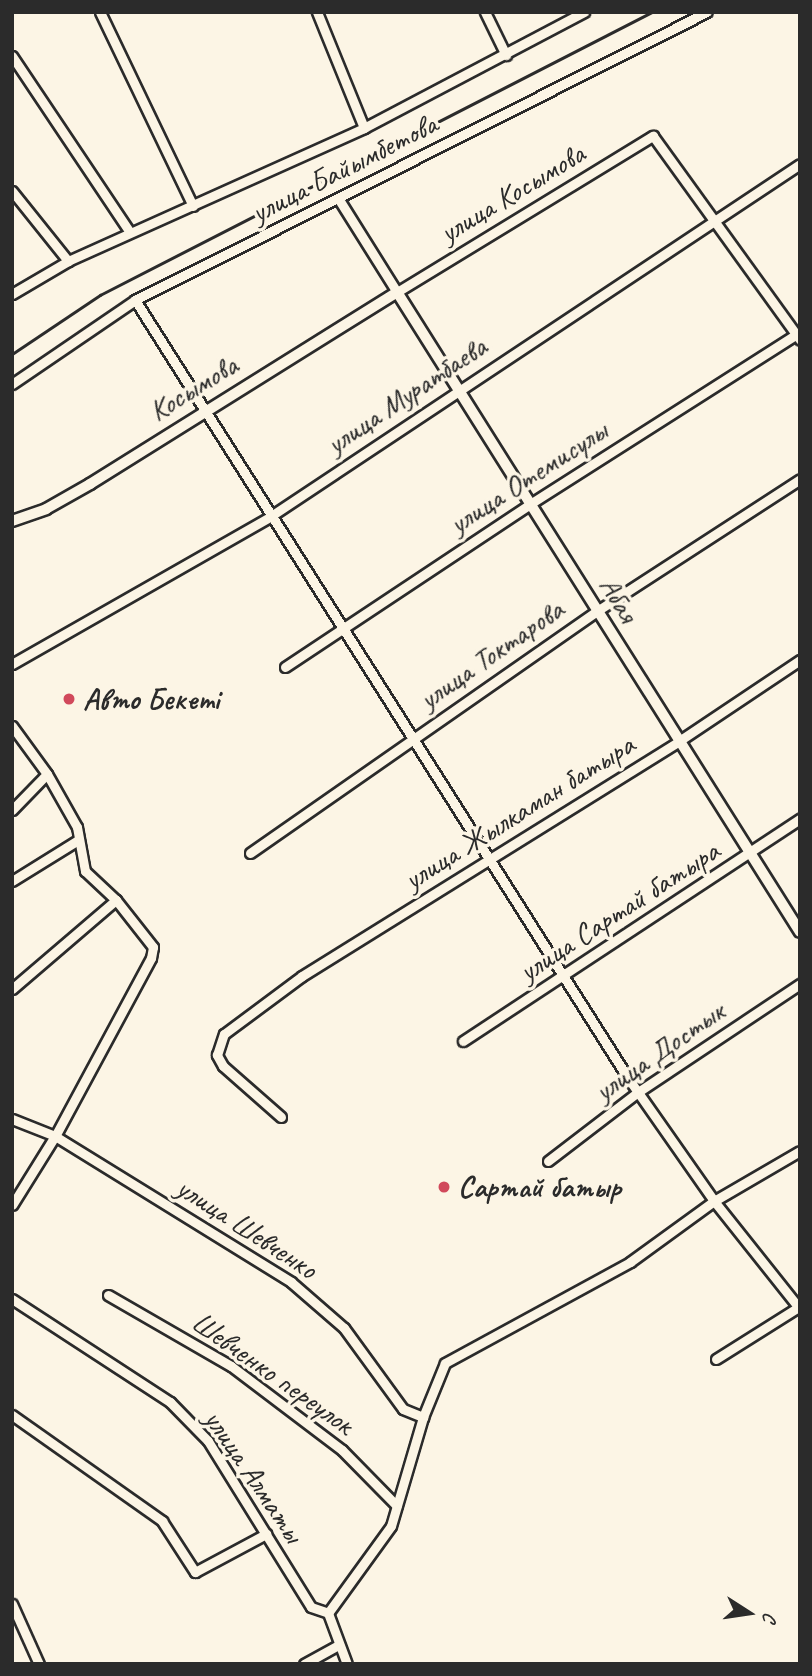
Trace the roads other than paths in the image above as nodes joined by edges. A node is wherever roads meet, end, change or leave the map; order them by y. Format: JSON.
{"nodes":[{"id":1,"x":100,"y":12,"type":"edge"},
{"id":2,"x":317,"y":12,"type":"edge"},
{"id":3,"x":485,"y":12,"type":"edge"},
{"id":4,"x":584,"y":12,"type":"edge"},
{"id":5,"x":707,"y":12,"type":"edge"},
{"id":6,"x":506,"y":55,"type":"junction"},
{"id":7,"x":12,"y":56,"type":"edge"},
{"id":8,"x":365,"y":128,"type":"junction"},
{"id":9,"x":800,"y":164,"type":"edge"},
{"id":10,"x":12,"y":191,"type":"edge"},
{"id":11,"x":338,"y":198,"type":"junction"},
{"id":12,"x":194,"y":206,"type":"junction"},
{"id":13,"x":713,"y":219,"type":"junction"},
{"id":14,"x":130,"y":232,"type":"junction"},
{"id":15,"x":68,"y":261,"type":"junction"},
{"id":16,"x":397,"y":292,"type":"junction"},
{"id":17,"x":12,"y":294,"type":"edge"},
{"id":18,"x":135,"y":300,"type":"junction"},
{"id":19,"x":798,"y":336,"type":"edge"},
{"id":20,"x":12,"y":384,"type":"edge"},
{"id":21,"x":458,"y":389,"type":"junction"},
{"id":22,"x":203,"y":410,"type":"junction"},
{"id":23,"x":800,"y":479,"type":"edge"},
{"id":24,"x":530,"y":503,"type":"junction"},
{"id":25,"x":271,"y":516,"type":"junction"},
{"id":26,"x":12,"y":521,"type":"edge"},
{"id":27,"x":597,"y":611,"type":"junction"},
{"id":28,"x":343,"y":629,"type":"junction"},
{"id":29,"x":800,"y":660,"type":"edge"},
{"id":30,"x":12,"y":664,"type":"edge"},
{"id":31,"x":285,"y":667,"type":"dead end"},
{"id":32,"x":12,"y":726,"type":"edge"},
{"id":33,"x":414,"y":737,"type":"junction"},
{"id":34,"x":679,"y":741,"type":"junction"},
{"id":35,"x":47,"y":774,"type":"junction"},
{"id":36,"x":12,"y":810,"type":"edge"},
{"id":37,"x":800,"y":819,"type":"edge"},
{"id":38,"x":78,"y":840,"type":"junction"},
{"id":39,"x":250,"y":853,"type":"dead end"},
{"id":40,"x":750,"y":855,"type":"junction"},
{"id":41,"x":492,"y":858,"type":"junction"},
{"id":42,"x":12,"y":881,"type":"edge"},
{"id":43,"x":117,"y":900,"type":"junction"},
{"id":44,"x":800,"y":932,"type":"edge"},
{"id":45,"x":566,"y":975,"type":"junction"},
{"id":46,"x":800,"y":984,"type":"edge"},
{"id":47,"x":12,"y":989,"type":"edge"},
{"id":48,"x":463,"y":1041,"type":"dead end"},
{"id":49,"x":638,"y":1092,"type":"junction"},
{"id":50,"x":281,"y":1117,"type":"dead end"},
{"id":51,"x":12,"y":1119,"type":"edge"},
{"id":52,"x":55,"y":1136,"type":"junction"},
{"id":53,"x":800,"y":1151,"type":"edge"},
{"id":54,"x":548,"y":1161,"type":"dead end"},
{"id":55,"x":714,"y":1201,"type":"junction"},
{"id":56,"x":12,"y":1205,"type":"edge"},
{"id":57,"x":108,"y":1295,"type":"dead end"},
{"id":58,"x":12,"y":1299,"type":"edge"},
{"id":59,"x":799,"y":1307,"type":"edge"},
{"id":60,"x":716,"y":1359,"type":"dead end"},
{"id":61,"x":12,"y":1415,"type":"edge"},
{"id":62,"x":423,"y":1417,"type":"junction"},
{"id":63,"x":397,"y":1506,"type":"junction"},
{"id":64,"x":266,"y":1534,"type":"junction"},
{"id":65,"x":12,"y":1604,"type":"edge"},
{"id":66,"x":328,"y":1613,"type":"junction"},
{"id":67,"x":337,"y":1646,"type":"junction"},
{"id":68,"x":39,"y":1664,"type":"edge"},
{"id":69,"x":304,"y":1664,"type":"edge"},
{"id":70,"x":347,"y":1664,"type":"edge"}],
"edges":[{"from":1,"to":12,"type":"street"},
{"from":2,"to":8,"type":"street"},
{"from":3,"to":6,"type":"street"},
{"from":4,"to":6,"type":"street"},
{"from":5,"to":11,"type":"street","name":"улица Байымбетова"},
{"from":6,"to":8,"type":"street"},
{"from":7,"to":14,"type":"street"},
{"from":8,"to":12,"type":"street"},
{"from":9,"to":13,"type":"street","name":"улица Муратбаева"},
{"from":10,"to":15,"type":"street"},
{"from":11,"to":16,"type":"street"},
{"from":11,"to":18,"type":"street","name":"улица Байымбетова"},
{"from":12,"to":14,"type":"street"},
{"from":13,"to":16,"type":"street","name":"улица Косымова"},
{"from":13,"to":19,"type":"street"},
{"from":13,"to":21,"type":"street","name":"улица Муратбаева"},
{"from":14,"to":15,"type":"street"},
{"from":15,"to":17,"type":"street"},
{"from":16,"to":21,"type":"street","name":"Абая"},
{"from":16,"to":22,"type":"street","name":"Косымова"},
{"from":18,"to":20,"type":"street","name":"улица Байымбетова"},
{"from":18,"to":22,"type":"street"},
{"from":19,"to":24,"type":"street","name":"улица Отемисулы"},
{"from":21,"to":24,"type":"street","name":"Абая"},
{"from":21,"to":25,"type":"street","name":"улица Муратбаева"},
{"from":22,"to":25,"type":"street"},
{"from":22,"to":26,"type":"street","name":"Косымова"},
{"from":23,"to":27,"type":"street","name":"улица Токтарова"},
{"from":24,"to":27,"type":"street","name":"Абая"},
{"from":24,"to":28,"type":"street","name":"улица Отемисулы"},
{"from":25,"to":28,"type":"street"},
{"from":25,"to":30,"type":"street","name":"улица Муратбаева"},
{"from":27,"to":33,"type":"street","name":"улица Токтарова"},
{"from":27,"to":34,"type":"street","name":"Абая"},
{"from":28,"to":31,"type":"street","name":"улица Отемисулы"},
{"from":28,"to":33,"type":"street"},
{"from":29,"to":34,"type":"street","name":"улица Жылкаман батыра"},
{"from":32,"to":35,"type":"street"},
{"from":33,"to":39,"type":"street","name":"улица Токтарова"},
{"from":33,"to":41,"type":"street"},
{"from":34,"to":40,"type":"street","name":"Абая"},
{"from":34,"to":41,"type":"street","name":"улица Жылкаман батыра"},
{"from":35,"to":36,"type":"street"},
{"from":35,"to":38,"type":"street"},
{"from":37,"to":40,"type":"street","name":"улица Сартай батыра"},
{"from":38,"to":42,"type":"street"},
{"from":38,"to":43,"type":"street"},
{"from":40,"to":44,"type":"street","name":"Абая"},
{"from":40,"to":45,"type":"street","name":"улица Сартай батыра"},
{"from":41,"to":45,"type":"street"},
{"from":41,"to":50,"type":"street","name":"улица Жылкаман батыра"},
{"from":43,"to":47,"type":"street"},
{"from":43,"to":52,"type":"street"},
{"from":45,"to":48,"type":"street","name":"улица Сартай батыра"},
{"from":45,"to":49,"type":"street"},
{"from":46,"to":49,"type":"street","name":"улица Достык"},
{"from":49,"to":54,"type":"street","name":"улица Достык"},
{"from":49,"to":55,"type":"street"},
{"from":51,"to":52,"type":"street","name":"улица Шевченко"},
{"from":52,"to":56,"type":"street"},
{"from":52,"to":62,"type":"street","name":"улица Шевченко"},
{"from":53,"to":55,"type":"street"},
{"from":55,"to":59,"type":"street"},
{"from":55,"to":62,"type":"street"},
{"from":57,"to":63,"type":"street","name":"Шевченко переулок"},
{"from":58,"to":64,"type":"street","name":"улица Алматы"},
{"from":59,"to":60,"type":"street"},
{"from":61,"to":64,"type":"street"},
{"from":62,"to":63,"type":"street"},
{"from":63,"to":66,"type":"street"},
{"from":64,"to":66,"type":"street","name":"улица Алматы"},
{"from":65,"to":68,"type":"street"},
{"from":66,"to":67,"type":"street"},
{"from":67,"to":69,"type":"street"},
{"from":67,"to":70,"type":"street"}]}
